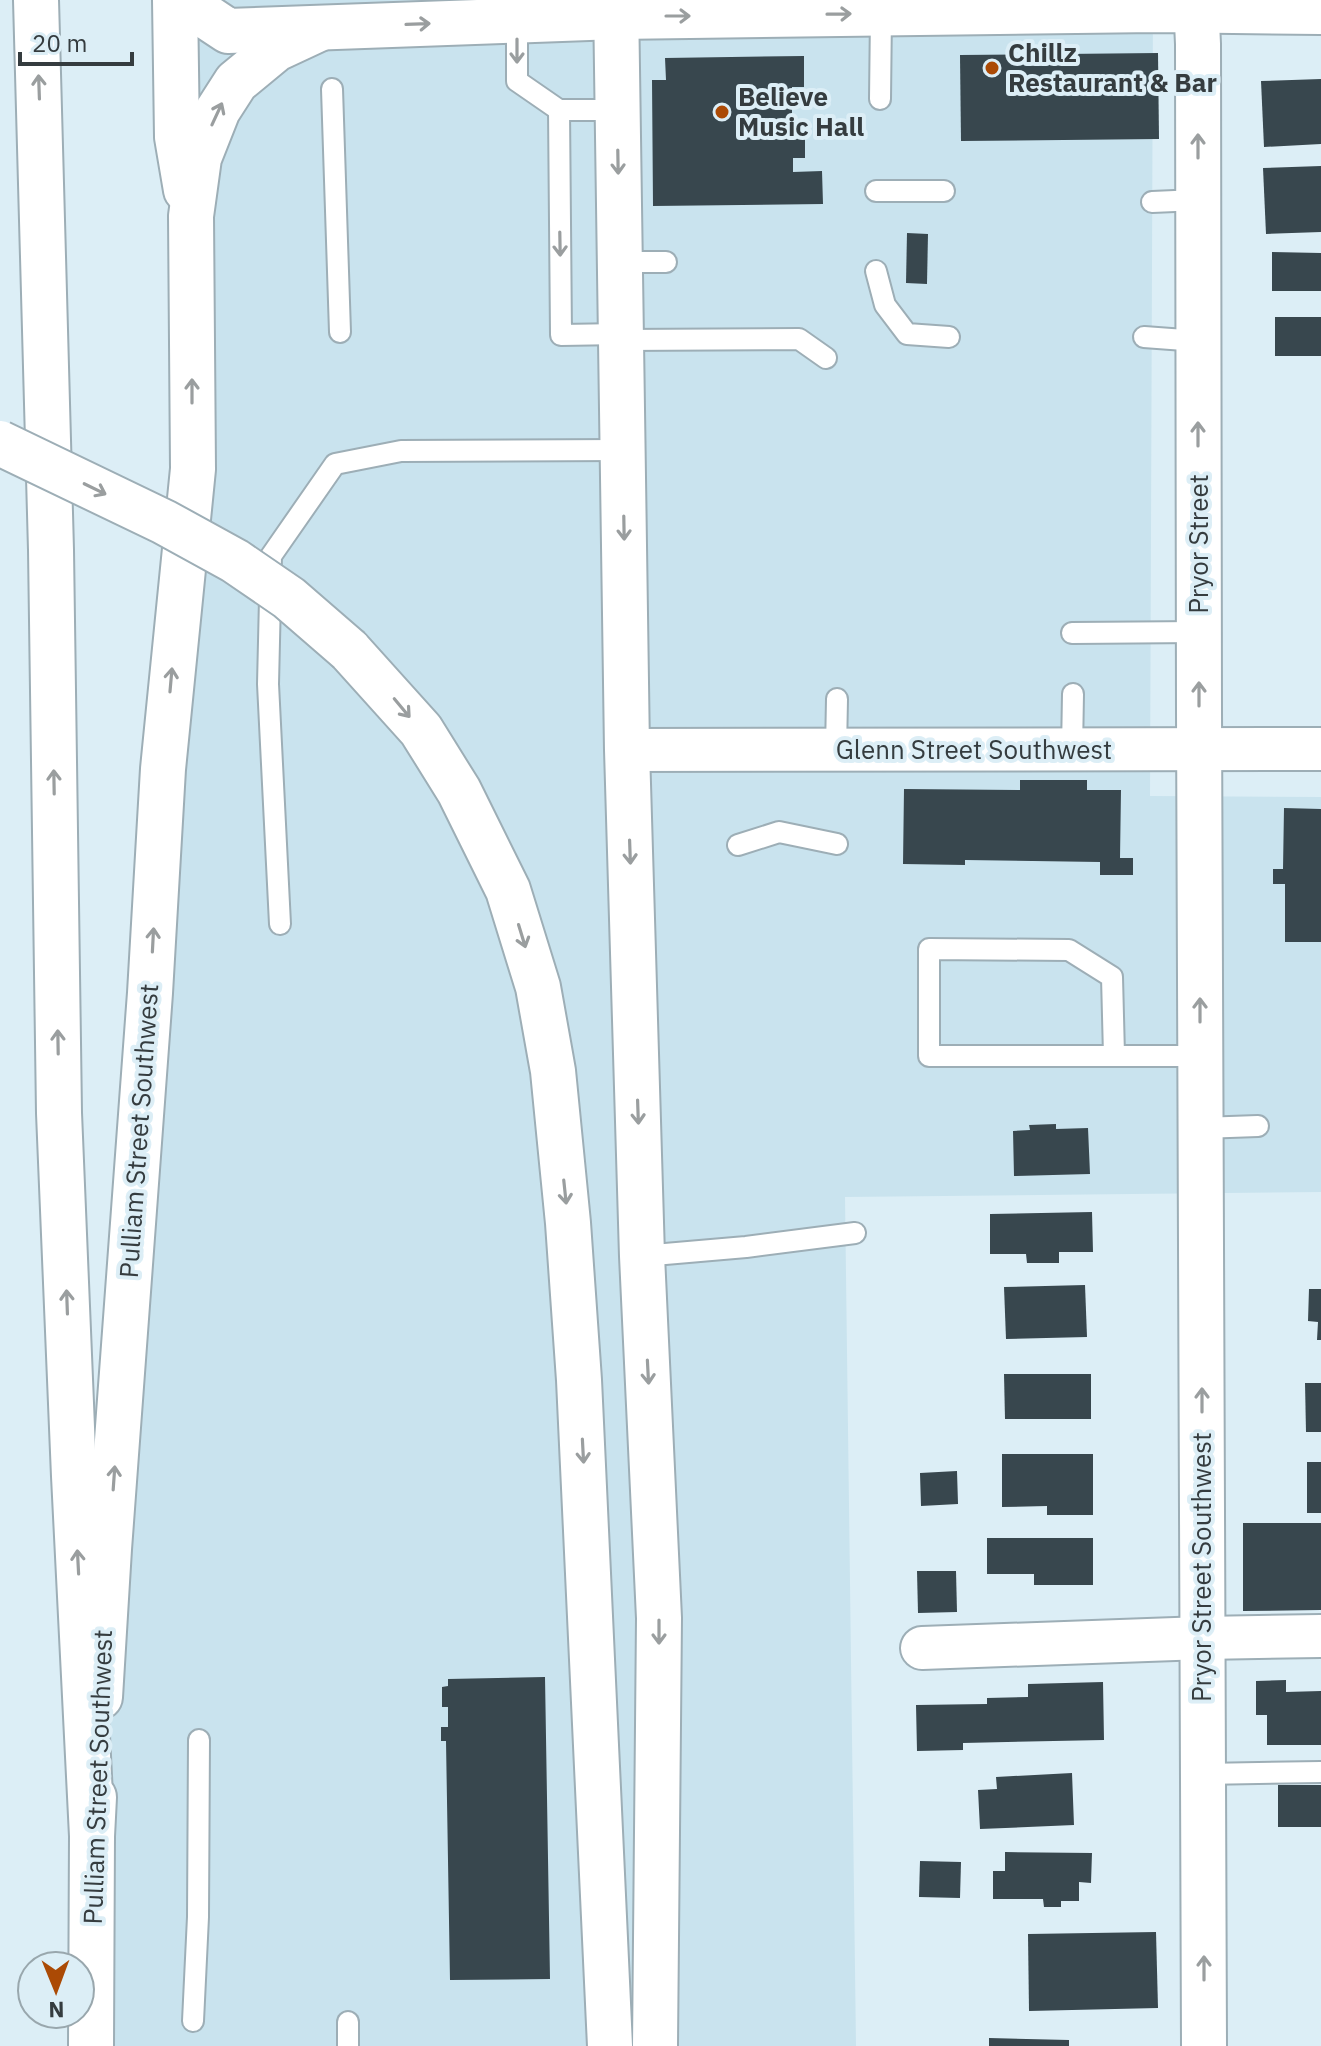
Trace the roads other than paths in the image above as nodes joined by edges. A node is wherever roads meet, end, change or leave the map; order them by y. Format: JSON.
{"nodes":[{"id":1,"x":36,"y":0,"type":"edge"},
{"id":2,"x":175,"y":0,"type":"edge"},
{"id":3,"x":181,"y":0,"type":"edge"},
{"id":4,"x":1196,"y":5,"type":"edge"},
{"id":5,"x":616,"y":8,"type":"edge"},
{"id":6,"x":1321,"y":12,"type":"edge"},
{"id":7,"x":881,"y":14,"type":"junction"},
{"id":8,"x":340,"y":18,"type":"edge"},
{"id":9,"x":517,"y":20,"type":"junction"},
{"id":10,"x":332,"y":89,"type":"dead end"},
{"id":11,"x":880,"y":99,"type":"dead end"},
{"id":12,"x":559,"y":110,"type":"junction"},
{"id":13,"x":618,"y":110,"type":"junction"},
{"id":14,"x":876,"y":191,"type":"dead end"},
{"id":15,"x":944,"y":191,"type":"dead end"},
{"id":16,"x":1198,"y":200,"type":"junction"},
{"id":17,"x":1152,"y":202,"type":"dead end"},
{"id":18,"x":191,"y":216,"type":"junction"},
{"id":19,"x":620,"y":262,"type":"junction"},
{"id":20,"x":666,"y":262,"type":"dead end"},
{"id":21,"x":876,"y":271,"type":"dead end"},
{"id":22,"x":340,"y":332,"type":"dead end"},
{"id":23,"x":621,"y":337,"type":"junction"},
{"id":24,"x":949,"y":337,"type":"dead end"},
{"id":25,"x":1144,"y":337,"type":"dead end"},
{"id":26,"x":1198,"y":341,"type":"junction"},
{"id":27,"x":826,"y":358,"type":"dead end"},
{"id":28,"x":0,"y":443,"type":"edge"},
{"id":29,"x":623,"y":450,"type":"junction"},
{"id":30,"x":1199,"y":632,"type":"junction"},
{"id":31,"x":1072,"y":633,"type":"dead end"},
{"id":32,"x":1073,"y":694,"type":"dead end"},
{"id":33,"x":837,"y":699,"type":"dead end"},
{"id":34,"x":1199,"y":749,"type":"junction"},
{"id":35,"x":1321,"y":749,"type":"edge"},
{"id":36,"x":627,"y":750,"type":"junction"},
{"id":37,"x":836,"y":750,"type":"junction"},
{"id":38,"x":1072,"y":750,"type":"junction"},
{"id":39,"x":837,"y":844,"type":"dead end"},
{"id":40,"x":738,"y":845,"type":"dead end"},
{"id":41,"x":280,"y":924,"type":"dead end"},
{"id":42,"x":1114,"y":1055,"type":"junction"},
{"id":43,"x":1200,"y":1090,"type":"junction"},
{"id":44,"x":1258,"y":1126,"type":"dead end"},
{"id":45,"x":855,"y":1233,"type":"dead end"},
{"id":46,"x":642,"y":1256,"type":"junction"},
{"id":47,"x":1321,"y":1636,"type":"edge"},
{"id":48,"x":1203,"y":1638,"type":"junction"},
{"id":49,"x":922,"y":1648,"type":"dead end"},
{"id":50,"x":199,"y":1740,"type":"dead end"},
{"id":51,"x":1321,"y":1772,"type":"edge"},
{"id":52,"x":1203,"y":1774,"type":"junction"},
{"id":53,"x":92,"y":1836,"type":"junction"},
{"id":54,"x":193,"y":2021,"type":"dead end"},
{"id":55,"x":348,"y":2022,"type":"dead end"},
{"id":56,"x":91,"y":2046,"type":"edge"},
{"id":57,"x":348,"y":2046,"type":"edge"},
{"id":58,"x":610,"y":2046,"type":"edge"},
{"id":59,"x":655,"y":2046,"type":"edge"},
{"id":60,"x":1204,"y":2046,"type":"edge"}],
"edges":[{"from":53,"to":1,"type":"main road","one_way":true},
{"from":2,"to":18,"type":"main road","name":"Pulliam Street Southwest"},
{"from":3,"to":8,"type":"main road"},
{"from":4,"to":6,"type":"main road"},
{"from":4,"to":7,"type":"main road"},
{"from":16,"to":4,"type":"main road","name":"Pryor Street","one_way":true},
{"from":5,"to":7,"type":"main road","one_way":true},
{"from":5,"to":9,"type":"main road"},
{"from":5,"to":13,"type":"main road"},
{"from":7,"to":11,"type":"lane"},
{"from":8,"to":9,"type":"main road","one_way":true},
{"from":18,"to":8,"type":"main road","name":"Pulliam Street Southwest","one_way":true},
{"from":9,"to":12,"type":"lane","one_way":true},
{"from":10,"to":22,"type":"lane"},
{"from":12,"to":13,"type":"lane"},
{"from":12,"to":23,"type":"lane","one_way":true},
{"from":13,"to":19,"type":"main road","one_way":true},
{"from":14,"to":15,"type":"lane"},
{"from":16,"to":17,"type":"lane"},
{"from":16,"to":26,"type":"main road","name":"Pryor Street"},
{"from":53,"to":18,"type":"main road","name":"Pulliam Street Southwest","one_way":true},
{"from":19,"to":20,"type":"lane"},
{"from":19,"to":23,"type":"main road"},
{"from":21,"to":24,"type":"lane"},
{"from":23,"to":27,"type":"lane"},
{"from":23,"to":29,"type":"main road"},
{"from":25,"to":26,"type":"lane"},
{"from":30,"to":26,"type":"main road","name":"Pryor Street","one_way":true},
{"from":28,"to":58,"type":"main road","one_way":true,"bridge":true},
{"from":29,"to":36,"type":"main road","one_way":true},
{"from":29,"to":41,"type":"lane"},
{"from":30,"to":31,"type":"lane"},
{"from":34,"to":30,"type":"main road","name":"Pryor Street","one_way":true},
{"from":32,"to":38,"type":"lane"},
{"from":33,"to":37,"type":"lane"},
{"from":34,"to":35,"type":"street","name":"Glenn Street Southwest"},
{"from":34,"to":38,"type":"street","name":"Glenn Street Southwest"},
{"from":43,"to":34,"type":"main road","name":"Pryor Street","one_way":true},
{"from":36,"to":37,"type":"street","name":"Glenn Street Southwest"},
{"from":36,"to":46,"type":"main road","one_way":true},
{"from":37,"to":38,"type":"street","name":"Glenn Street Southwest"},
{"from":39,"to":40,"type":"lane"},
{"from":42,"to":42,"type":"lane"},
{"from":42,"to":43,"type":"lane"},
{"from":43,"to":44,"type":"lane"},
{"from":48,"to":43,"type":"main road","name":"Pryor Street Southwest","one_way":true},
{"from":45,"to":46,"type":"lane"},
{"from":46,"to":59,"type":"main road","one_way":true},
{"from":47,"to":48,"type":"street"},
{"from":48,"to":49,"type":"street"},
{"from":48,"to":52,"type":"main road","name":"Pryor Street Southwest"},
{"from":50,"to":54,"type":"lane"},
{"from":51,"to":52,"type":"lane"},
{"from":60,"to":52,"type":"main road","name":"Pryor Street Southwest","one_way":true},
{"from":53,"to":56,"type":"main road","name":"Pulliam Street Southwest"},
{"from":55,"to":57,"type":"lane"}]}
